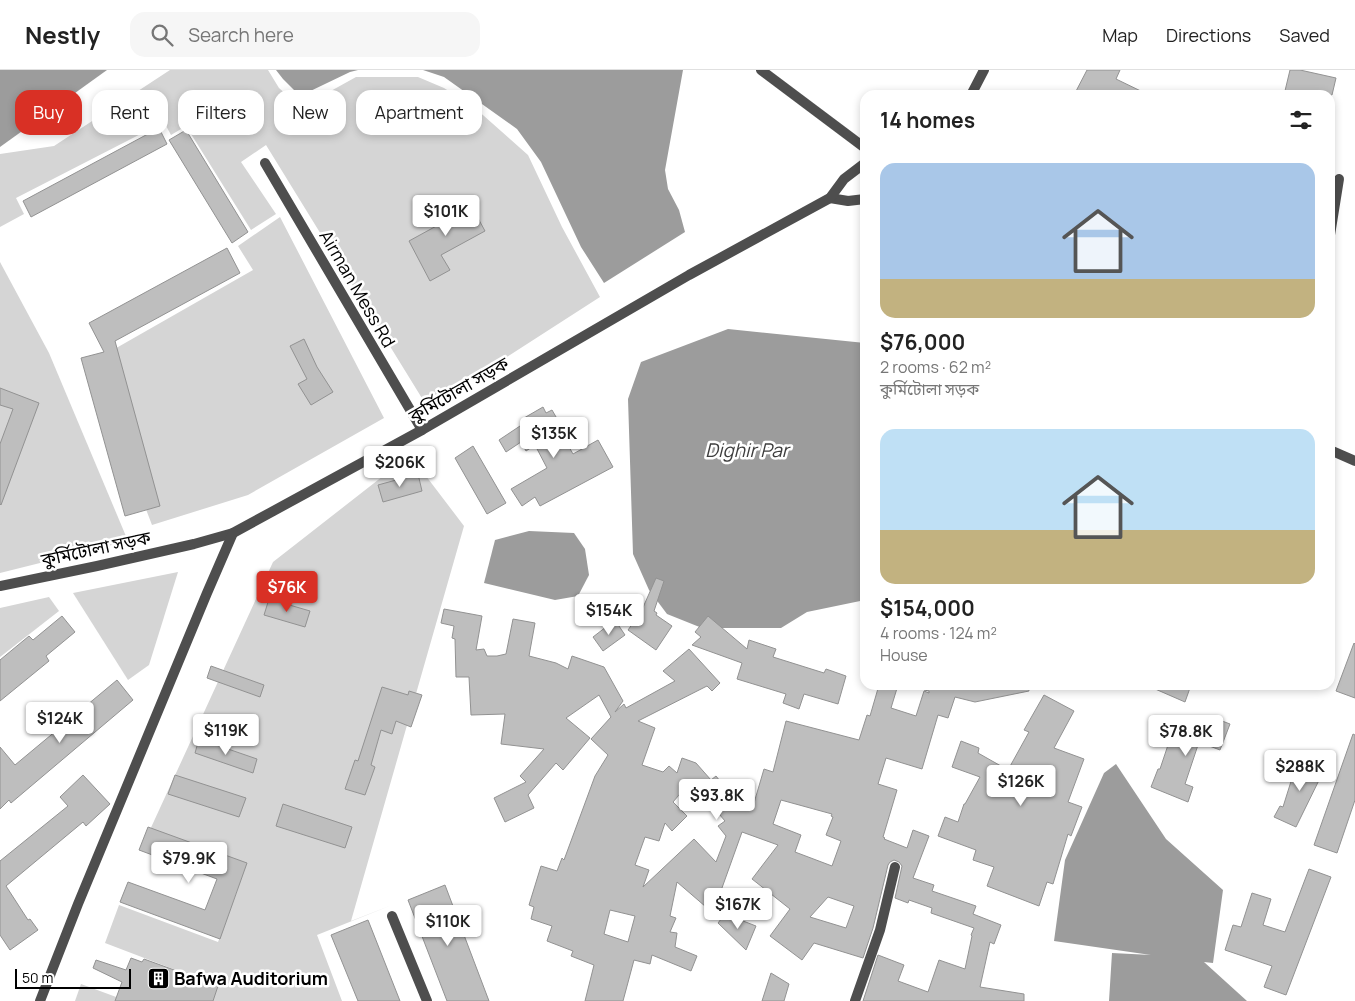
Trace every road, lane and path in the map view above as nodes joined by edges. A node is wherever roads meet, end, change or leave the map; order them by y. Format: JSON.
{"nodes":[{"id":1,"x":761,"y":70,"type":"edge"},
{"id":2,"x":984,"y":70,"type":"edge"},
{"id":3,"x":974,"y":90,"type":"edge"},
{"id":4,"x":860,"y":144,"type":"edge"},
{"id":5,"x":265,"y":163,"type":"dead end"},
{"id":6,"x":860,"y":167,"type":"edge"},
{"id":7,"x":1339,"y":179,"type":"dead end"},
{"id":8,"x":830,"y":198,"type":"junction"},
{"id":9,"x":860,"y":200,"type":"edge"},
{"id":10,"x":1335,"y":204,"type":"edge"},
{"id":11,"x":422,"y":430,"type":"junction"},
{"id":12,"x":1335,"y":452,"type":"edge"},
{"id":13,"x":1355,"y":461,"type":"edge"},
{"id":14,"x":233,"y":533,"type":"junction"},
{"id":15,"x":0,"y":586,"type":"edge"},
{"id":16,"x":895,"y":867,"type":"dead end"},
{"id":17,"x":392,"y":916,"type":"dead end"},
{"id":18,"x":40,"y":1001,"type":"edge"},
{"id":19,"x":427,"y":1001,"type":"edge"},
{"id":20,"x":855,"y":1001,"type":"edge"}],
"edges":[{"from":1,"to":4,"type":"street"},
{"from":2,"to":3,"type":"street"},
{"from":5,"to":11,"type":"street","name":"Airman Mess Rd"},
{"from":6,"to":8,"type":"street"},
{"from":7,"to":10,"type":"street"},
{"from":8,"to":9,"type":"street"},
{"from":8,"to":11,"type":"street","name":"কুর্মিটোলা সড়ক"},
{"from":11,"to":14,"type":"street","name":"কুর্মিটোলা সড়ক"},
{"from":12,"to":13,"type":"street"},
{"from":14,"to":15,"type":"street","name":"কুর্মিটোলা সড়ক"},
{"from":14,"to":18,"type":"street"},
{"from":16,"to":20,"type":"street"},
{"from":17,"to":19,"type":"street"}]}
